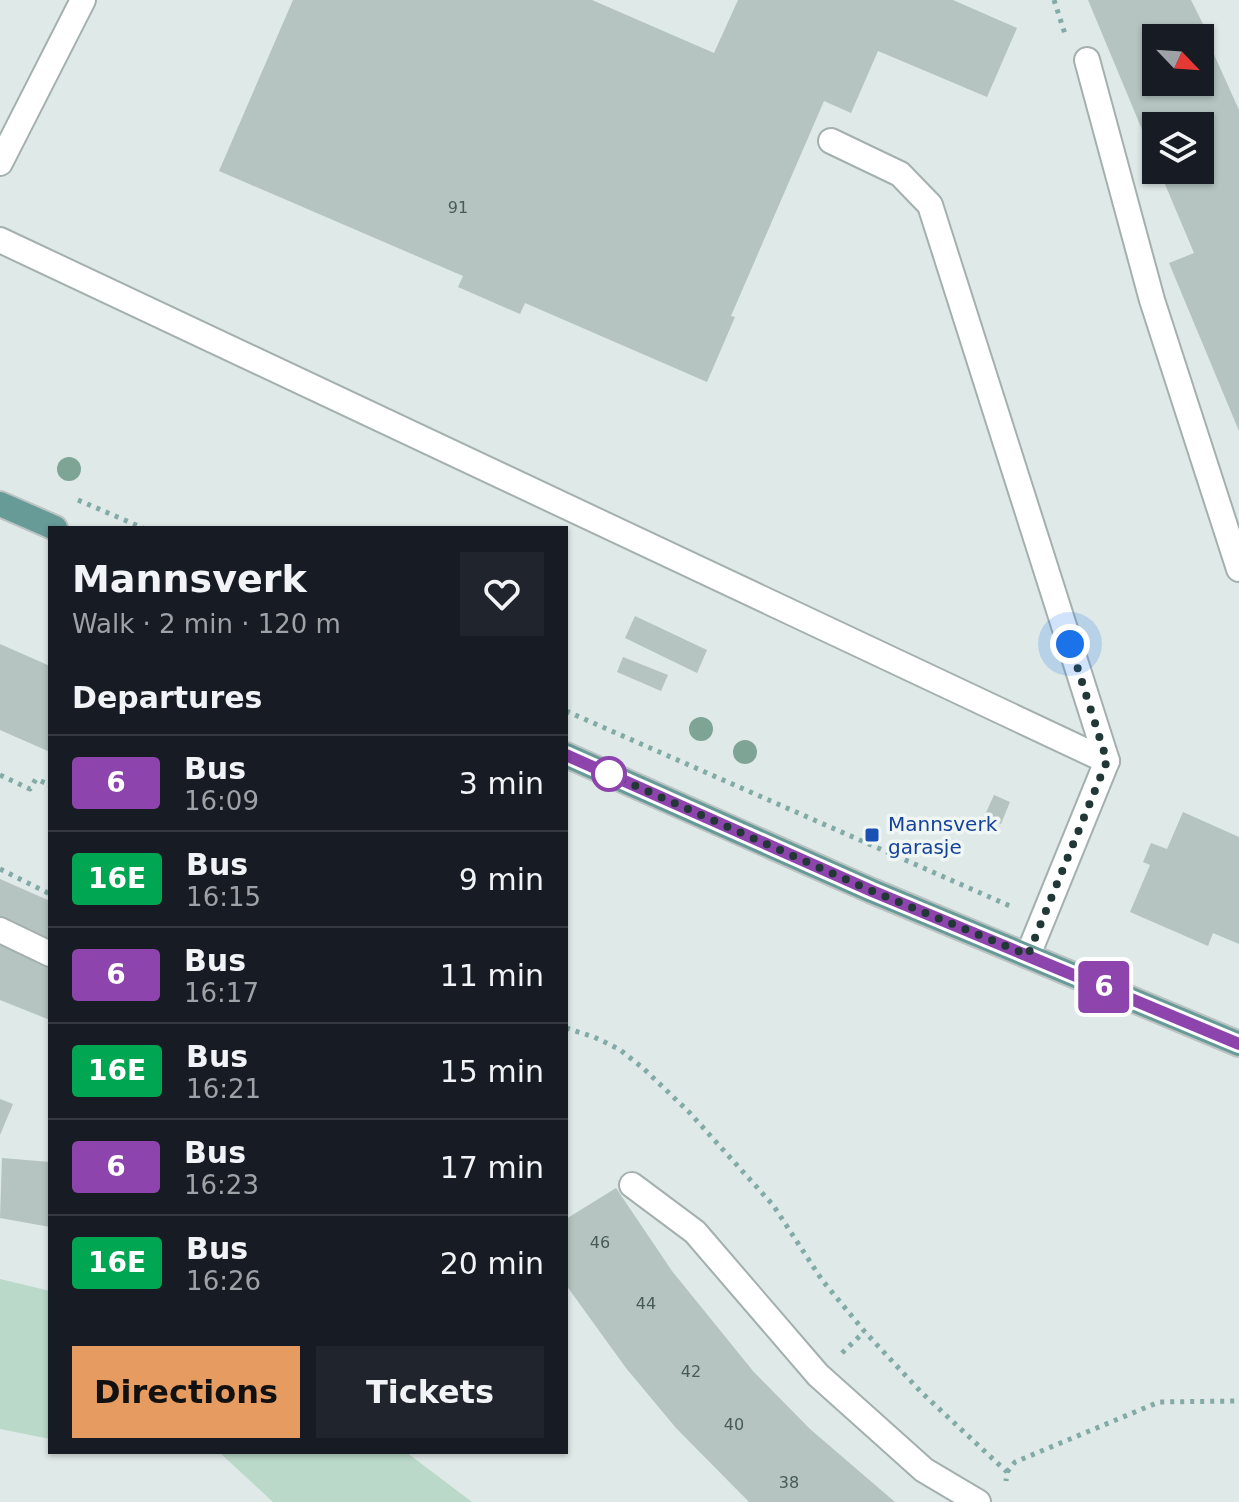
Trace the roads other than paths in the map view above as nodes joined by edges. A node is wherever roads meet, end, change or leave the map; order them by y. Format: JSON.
{"nodes":[{"id":1,"x":83,"y":0,"type":"edge"},
{"id":2,"x":1087,"y":60,"type":"dead end"},
{"id":3,"x":831,"y":141,"type":"dead end"},
{"id":4,"x":0,"y":163,"type":"edge"},
{"id":5,"x":0,"y":240,"type":"edge"},
{"id":6,"x":0,"y":504,"type":"edge"},
{"id":7,"x":50,"y":526,"type":"edge"},
{"id":8,"x":1239,"y":569,"type":"edge"},
{"id":9,"x":568,"y":756,"type":"edge"},
{"id":10,"x":1107,"y":761,"type":"junction"},
{"id":11,"x":0,"y":930,"type":"edge"},
{"id":12,"x":48,"y":953,"type":"edge"},
{"id":13,"x":1028,"y":955,"type":"junction"},
{"id":14,"x":1239,"y":1044,"type":"edge"},
{"id":15,"x":632,"y":1185,"type":"dead end"},
{"id":16,"x":978,"y":1502,"type":"edge"}],
"edges":[{"from":1,"to":4,"type":"lane"},
{"from":2,"to":8,"type":"lane"},
{"from":3,"to":10,"type":"lane"},
{"from":5,"to":10,"type":"lane"},
{"from":6,"to":7,"type":"main road"},
{"from":9,"to":13,"type":"main road"},
{"from":10,"to":13,"type":"lane"},
{"from":11,"to":12,"type":"lane"},
{"from":13,"to":14,"type":"main road"},
{"from":15,"to":16,"type":"lane"}]}
